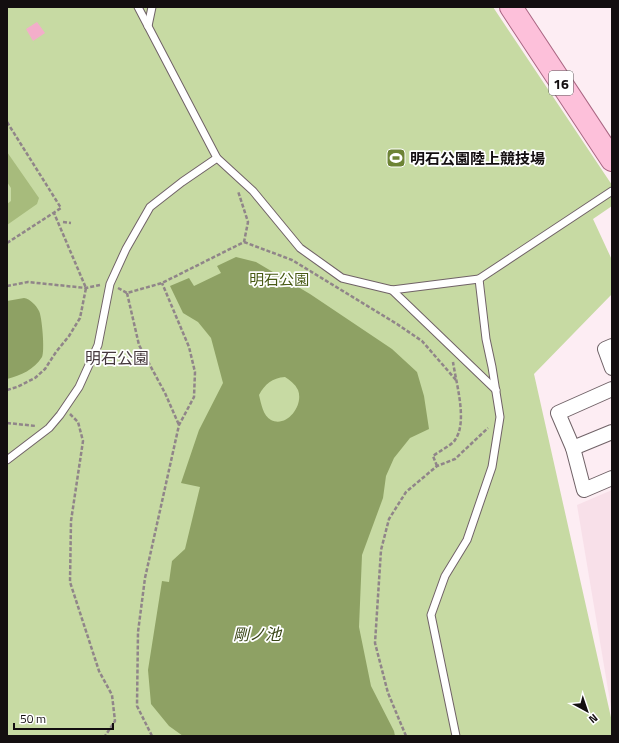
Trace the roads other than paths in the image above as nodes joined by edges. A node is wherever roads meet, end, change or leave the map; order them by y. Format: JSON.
{"nodes":[{"id":1,"x":138,"y":7,"type":"edge"},
{"id":2,"x":152,"y":7,"type":"edge"},
{"id":3,"x":511,"y":7,"type":"edge"},
{"id":4,"x":148,"y":26,"type":"junction"},
{"id":5,"x":217,"y":158,"type":"junction"},
{"id":6,"x":612,"y":160,"type":"edge"},
{"id":7,"x":612,"y":191,"type":"edge"},
{"id":8,"x":479,"y":279,"type":"junction"},
{"id":9,"x":392,"y":290,"type":"junction"},
{"id":10,"x":612,"y":346,"type":"edge"},
{"id":11,"x":612,"y":368,"type":"edge"},
{"id":12,"x":612,"y":389,"type":"edge"},
{"id":13,"x":496,"y":390,"type":"junction"},
{"id":14,"x":612,"y":432,"type":"edge"},
{"id":15,"x":573,"y":448,"type":"junction"},
{"id":16,"x":7,"y":460,"type":"edge"},
{"id":17,"x":612,"y":478,"type":"edge"},
{"id":18,"x":456,"y":736,"type":"edge"}],
"edges":[{"from":1,"to":4,"type":"lane"},
{"from":2,"to":4,"type":"lane"},
{"from":3,"to":6,"type":"main road","number":"16"},
{"from":4,"to":5,"type":"lane"},
{"from":5,"to":9,"type":"lane"},
{"from":5,"to":16,"type":"lane"},
{"from":7,"to":8,"type":"lane"},
{"from":8,"to":9,"type":"lane"},
{"from":8,"to":13,"type":"lane"},
{"from":9,"to":13,"type":"lane"},
{"from":10,"to":11,"type":"street"},
{"from":12,"to":15,"type":"street"},
{"from":13,"to":18,"type":"lane"},
{"from":14,"to":15,"type":"street"},
{"from":15,"to":17,"type":"street"}]}
